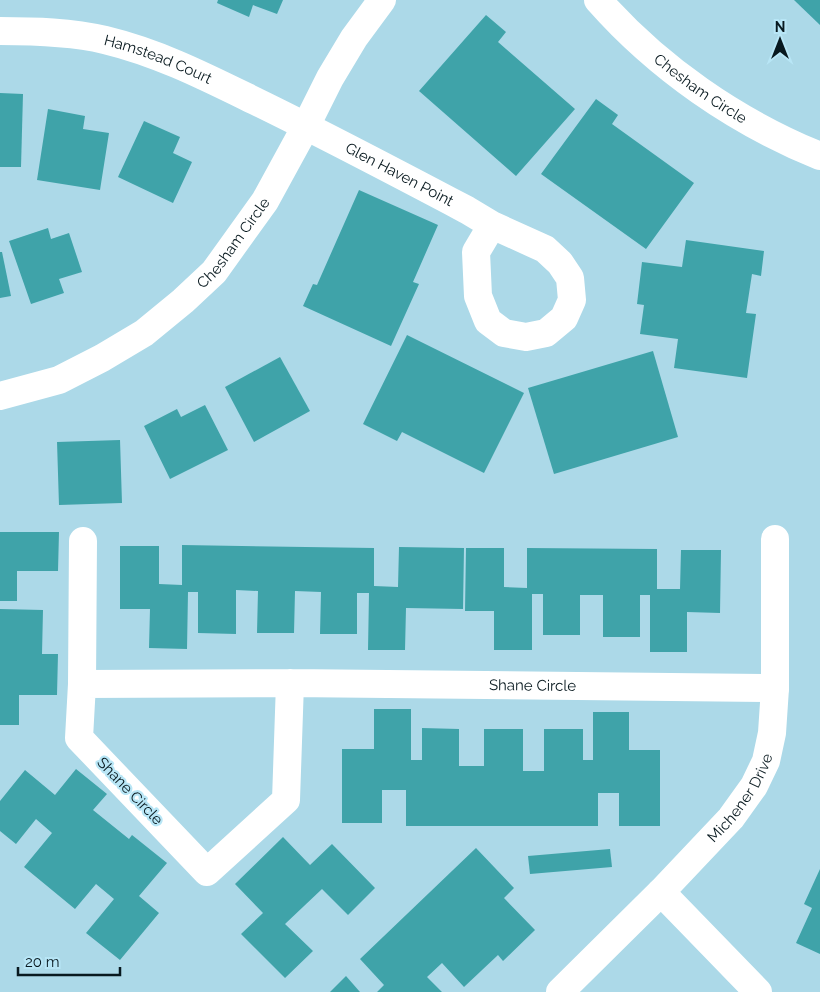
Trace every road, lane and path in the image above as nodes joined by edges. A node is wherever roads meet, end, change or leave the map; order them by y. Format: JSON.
{"nodes":[{"id":1,"x":382,"y":0,"type":"edge"},
{"id":2,"x":598,"y":0,"type":"edge"},
{"id":3,"x":0,"y":30,"type":"edge"},
{"id":4,"x":306,"y":126,"type":"junction"},
{"id":5,"x":820,"y":156,"type":"edge"},
{"id":6,"x":492,"y":225,"type":"dead end"},
{"id":7,"x":0,"y":396,"type":"edge"},
{"id":8,"x":775,"y":539,"type":"dead end"},
{"id":9,"x":83,"y":541,"type":"dead end"},
{"id":10,"x":290,"y":683,"type":"junction"},
{"id":11,"x":82,"y":684,"type":"junction"},
{"id":12,"x":775,"y":688,"type":"junction"},
{"id":13,"x":661,"y":892,"type":"junction"},
{"id":14,"x":560,"y":992,"type":"edge"},
{"id":15,"x":758,"y":992,"type":"edge"}],
"edges":[{"from":1,"to":4,"type":"street","name":"Chesham Circle"},
{"from":2,"to":5,"type":"street","name":"Chesham Circle"},
{"from":3,"to":4,"type":"street","name":"Hamstead Court"},
{"from":4,"to":6,"type":"street","name":"Glen Haven Point"},
{"from":4,"to":7,"type":"street","name":"Chesham Circle"},
{"from":8,"to":12,"type":"street","name":"Michener Drive"},
{"from":9,"to":11,"type":"street"},
{"from":10,"to":11,"type":"street","name":"Shane Circle"},
{"from":10,"to":11,"type":"street","name":"Shane Circle"},
{"from":10,"to":12,"type":"street","name":"Shane Circle"},
{"from":12,"to":13,"type":"street","name":"Michener Drive"},
{"from":13,"to":14,"type":"street","name":"Michener Drive"},
{"from":13,"to":15,"type":"street"}]}
